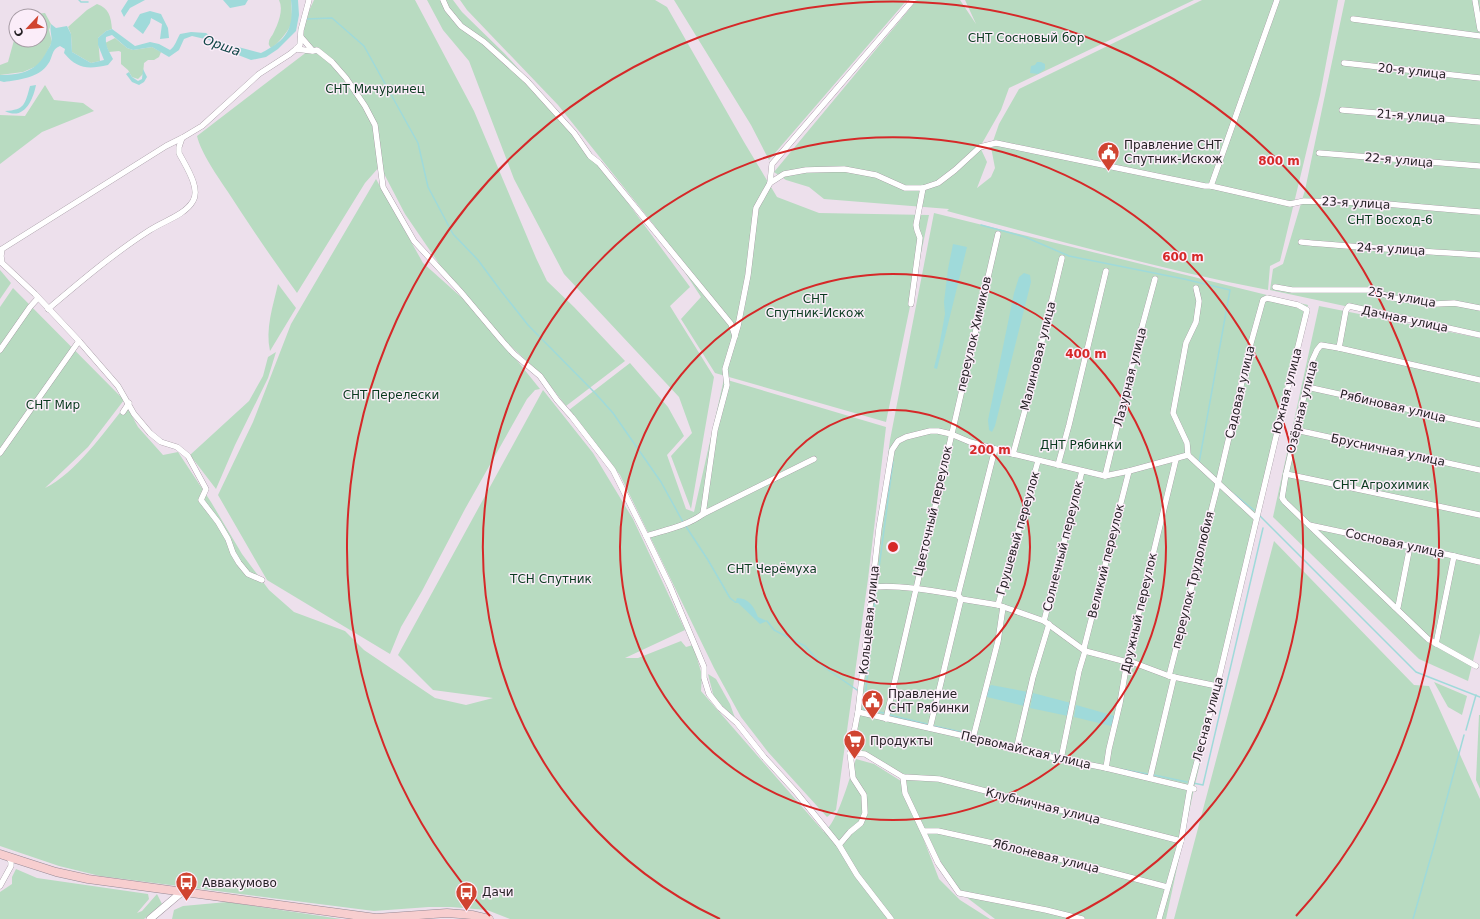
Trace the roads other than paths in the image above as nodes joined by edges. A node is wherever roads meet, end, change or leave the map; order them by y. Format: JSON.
{"nodes":[{"id":1,"x":309,"y":0,"type":"edge"},
{"id":2,"x":443,"y":0,"type":"edge"},
{"id":3,"x":913,"y":0,"type":"edge"},
{"id":4,"x":1278,"y":0,"type":"edge"},
{"id":5,"x":1475,"y":0,"type":"edge"},
{"id":6,"x":1354,"y":19,"type":"dead end"},
{"id":7,"x":1480,"y":29,"type":"edge"},
{"id":8,"x":1480,"y":36,"type":"edge"},
{"id":9,"x":301,"y":37,"type":"junction"},
{"id":10,"x":296,"y":49,"type":"junction"},
{"id":11,"x":313,"y":51,"type":"junction"},
{"id":12,"x":1344,"y":63,"type":"dead end"},
{"id":13,"x":1480,"y":78,"type":"edge"},
{"id":14,"x":1342,"y":110,"type":"dead end"},
{"id":15,"x":1480,"y":122,"type":"edge"},
{"id":16,"x":182,"y":138,"type":"junction"},
{"id":17,"x":1319,"y":153,"type":"dead end"},
{"id":18,"x":1480,"y":166,"type":"edge"},
{"id":19,"x":770,"y":183,"type":"junction"},
{"id":20,"x":1211,"y":186,"type":"junction"},
{"id":21,"x":923,"y":188,"type":"junction"},
{"id":22,"x":1480,"y":212,"type":"edge"},
{"id":23,"x":998,"y":234,"type":"dead end"},
{"id":24,"x":1301,"y":242,"type":"dead end"},
{"id":25,"x":1480,"y":255,"type":"edge"},
{"id":26,"x":1062,"y":258,"type":"dead end"},
{"id":27,"x":1106,"y":271,"type":"dead end"},
{"id":28,"x":1155,"y":279,"type":"dead end"},
{"id":29,"x":1275,"y":287,"type":"dead end"},
{"id":30,"x":1196,"y":288,"type":"dead end"},
{"id":31,"x":38,"y":298,"type":"junction"},
{"id":32,"x":1263,"y":300,"type":"joint"},
{"id":33,"x":911,"y":304,"type":"dead end"},
{"id":34,"x":1480,"y":308,"type":"edge"},
{"id":35,"x":48,"y":309,"type":"junction"},
{"id":36,"x":1480,"y":335,"type":"edge"},
{"id":37,"x":736,"y":336,"type":"junction"},
{"id":38,"x":79,"y":340,"type":"junction"},
{"id":39,"x":1339,"y":348,"type":"junction"},
{"id":40,"x":0,"y":350,"type":"edge"},
{"id":41,"x":1480,"y":380,"type":"edge"},
{"id":42,"x":1307,"y":387,"type":"junction"},
{"id":43,"x":129,"y":403,"type":"junction"},
{"id":44,"x":123,"y":412,"type":"dead end"},
{"id":45,"x":1480,"y":425,"type":"edge"},
{"id":46,"x":1296,"y":430,"type":"junction"},
{"id":47,"x":951,"y":434,"type":"junction"},
{"id":48,"x":995,"y":449,"type":"junction"},
{"id":49,"x":0,"y":453,"type":"edge"},
{"id":50,"x":1013,"y":454,"type":"junction"},
{"id":51,"x":1188,"y":456,"type":"junction"},
{"id":52,"x":814,"y":459,"type":"dead end"},
{"id":53,"x":1176,"y":459,"type":"junction"},
{"id":54,"x":1038,"y":461,"type":"junction"},
{"id":55,"x":1058,"y":465,"type":"junction"},
{"id":56,"x":1480,"y":470,"type":"edge"},
{"id":57,"x":1082,"y":471,"type":"junction"},
{"id":58,"x":1129,"y":471,"type":"junction"},
{"id":59,"x":1286,"y":474,"type":"junction"},
{"id":60,"x":1105,"y":476,"type":"junction"},
{"id":61,"x":1218,"y":484,"type":"junction"},
{"id":62,"x":703,"y":514,"type":"junction"},
{"id":63,"x":1480,"y":515,"type":"edge"},
{"id":64,"x":1256,"y":518,"type":"junction"},
{"id":65,"x":1309,"y":525,"type":"junction"},
{"id":66,"x":646,"y":536,"type":"junction"},
{"id":67,"x":1410,"y":546,"type":"junction"},
{"id":68,"x":1454,"y":556,"type":"junction"},
{"id":69,"x":1480,"y":562,"type":"edge"},
{"id":70,"x":262,"y":580,"type":"dead end"},
{"id":71,"x":873,"y":587,"type":"junction"},
{"id":72,"x":916,"y":588,"type":"junction"},
{"id":73,"x":959,"y":597,"type":"junction"},
{"id":74,"x":1001,"y":606,"type":"junction"},
{"id":75,"x":1395,"y":607,"type":"junction"},
{"id":76,"x":1046,"y":622,"type":"junction"},
{"id":77,"x":1436,"y":644,"type":"junction"},
{"id":78,"x":1085,"y":651,"type":"junction"},
{"id":79,"x":1127,"y":662,"type":"junction"},
{"id":80,"x":1476,"y":666,"type":"dead end"},
{"id":81,"x":1172,"y":676,"type":"junction"},
{"id":82,"x":1217,"y":686,"type":"junction"},
{"id":83,"x":858,"y":712,"type":"junction"},
{"id":84,"x":886,"y":719,"type":"junction"},
{"id":85,"x":930,"y":728,"type":"junction"},
{"id":86,"x":973,"y":738,"type":"junction"},
{"id":87,"x":1016,"y":750,"type":"junction"},
{"id":88,"x":850,"y":753,"type":"junction"},
{"id":89,"x":1061,"y":759,"type":"junction"},
{"id":90,"x":1106,"y":768,"type":"junction"},
{"id":91,"x":903,"y":777,"type":"junction"},
{"id":92,"x":1150,"y":778,"type":"junction"},
{"id":93,"x":1192,"y":788,"type":"junction"},
{"id":94,"x":924,"y":831,"type":"junction"},
{"id":95,"x":1181,"y":841,"type":"junction"},
{"id":96,"x":839,"y":845,"type":"junction"},
{"id":97,"x":0,"y":854,"type":"edge"},
{"id":98,"x":9,"y":857,"type":"junction"},
{"id":99,"x":0,"y":886,"type":"edge"},
{"id":100,"x":1167,"y":887,"type":"junction"},
{"id":101,"x":183,"y":891,"type":"junction"},
{"id":102,"x":150,"y":919,"type":"edge"},
{"id":103,"x":489,"y":919,"type":"edge"},
{"id":104,"x":891,"y":919,"type":"edge"},
{"id":105,"x":1082,"y":919,"type":"edge"},
{"id":106,"x":1159,"y":919,"type":"edge"}],
"edges":[{"from":1,"to":9,"type":"street"},
{"from":2,"to":37,"type":"street"},
{"from":3,"to":19,"type":"street"},
{"from":4,"to":20,"type":"street"},
{"from":5,"to":7,"type":"street"},
{"from":6,"to":8,"type":"street"},
{"from":9,"to":10,"type":"street"},
{"from":9,"to":11,"type":"street"},
{"from":10,"to":11,"type":"street"},
{"from":10,"to":16,"type":"street"},
{"from":11,"to":66,"type":"street"},
{"from":12,"to":13,"type":"street","name":"20-я улица"},
{"from":14,"to":15,"type":"street","name":"21-я улица"},
{"from":16,"to":31,"type":"street"},
{"from":16,"to":35,"type":"street"},
{"from":17,"to":18,"type":"street","name":"22-я улица"},
{"from":19,"to":21,"type":"street"},
{"from":19,"to":37,"type":"street"},
{"from":20,"to":21,"type":"street","name":"23-я улица"},
{"from":20,"to":22,"type":"street","name":"23-я улица"},
{"from":21,"to":33,"type":"street"},
{"from":23,"to":47,"type":"street","name":"переулок Химиков"},
{"from":24,"to":25,"type":"street","name":"24-я улица"},
{"from":26,"to":50,"type":"street","name":"Малиновая улица"},
{"from":27,"to":55,"type":"street"},
{"from":28,"to":60,"type":"street","name":"Лазурная улица"},
{"from":29,"to":34,"type":"street","name":"25-я улица"},
{"from":30,"to":51,"type":"street"},
{"from":31,"to":35,"type":"street"},
{"from":31,"to":40,"type":"street"},
{"from":32,"to":61,"type":"street","name":"Садовая улица"},
{"from":32,"to":64,"type":"street","name":"Южная улица"},
{"from":35,"to":38,"type":"street"},
{"from":36,"to":39,"type":"street","name":"Дачная улица"},
{"from":37,"to":62,"type":"street"},
{"from":38,"to":43,"type":"street"},
{"from":38,"to":49,"type":"street"},
{"from":39,"to":41,"type":"street","name":"Озёрная улица"},
{"from":39,"to":42,"type":"street","name":"Озёрная улица"},
{"from":42,"to":45,"type":"street","name":"Рябиновая улица"},
{"from":42,"to":46,"type":"street","name":"Озёрная улица"},
{"from":43,"to":44,"type":"street"},
{"from":43,"to":70,"type":"street"},
{"from":46,"to":56,"type":"street","name":"Брусничная улица"},
{"from":46,"to":59,"type":"street","name":"Озёрная улица"},
{"from":47,"to":48,"type":"street","name":"Кольцевая улица"},
{"from":47,"to":71,"type":"street","name":"Кольцевая улица"},
{"from":47,"to":72,"type":"street","name":"Цветочный переулок"},
{"from":48,"to":50,"type":"street","name":"Кольцевая улица"},
{"from":48,"to":73,"type":"street"},
{"from":50,"to":54,"type":"street","name":"Кольцевая улица"},
{"from":51,"to":53,"type":"street","name":"Кольцевая улица"},
{"from":51,"to":61,"type":"street"},
{"from":52,"to":62,"type":"street"},
{"from":53,"to":58,"type":"street","name":"Кольцевая улица"},
{"from":53,"to":79,"type":"street","name":"Дружный переулок"},
{"from":54,"to":55,"type":"street","name":"Кольцевая улица"},
{"from":54,"to":74,"type":"street","name":"Грушевый переулок"},
{"from":55,"to":57,"type":"street","name":"Кольцевая улица"},
{"from":57,"to":60,"type":"street","name":"Кольцевая улица"},
{"from":57,"to":76,"type":"street","name":"Солнечный переулок"},
{"from":58,"to":60,"type":"street","name":"Кольцевая улица"},
{"from":58,"to":78,"type":"street","name":"Великий переулок"},
{"from":59,"to":63,"type":"street"},
{"from":59,"to":65,"type":"street","name":"Озёрная улица"},
{"from":61,"to":64,"type":"street"},
{"from":61,"to":81,"type":"street","name":"переулок Трудолюбия"},
{"from":62,"to":66,"type":"street"},
{"from":64,"to":82,"type":"street","name":"Лесная улица"},
{"from":65,"to":67,"type":"street","name":"Сосновая улица"},
{"from":65,"to":75,"type":"street"},
{"from":66,"to":96,"type":"street"},
{"from":67,"to":68,"type":"street","name":"Сосновая улица"},
{"from":67,"to":75,"type":"street"},
{"from":68,"to":69,"type":"street","name":"Сосновая улица"},
{"from":68,"to":77,"type":"street"},
{"from":71,"to":72,"type":"street"},
{"from":71,"to":83,"type":"street","name":"Кольцевая улица"},
{"from":72,"to":73,"type":"street"},
{"from":72,"to":84,"type":"street","name":"Цветочный переулок"},
{"from":73,"to":74,"type":"street"},
{"from":73,"to":85,"type":"street"},
{"from":74,"to":76,"type":"street"},
{"from":74,"to":86,"type":"street","name":"Грушевый переулок"},
{"from":75,"to":77,"type":"street"},
{"from":76,"to":78,"type":"street"},
{"from":76,"to":87,"type":"street","name":"Солнечный переулок"},
{"from":77,"to":80,"type":"street"},
{"from":78,"to":79,"type":"street"},
{"from":78,"to":89,"type":"street","name":"Великий переулок"},
{"from":79,"to":81,"type":"street"},
{"from":79,"to":90,"type":"street","name":"Дружный переулок"},
{"from":81,"to":82,"type":"street"},
{"from":81,"to":92,"type":"street","name":"переулок Трудолюбия"},
{"from":82,"to":93,"type":"street","name":"Лесная улица"},
{"from":83,"to":84,"type":"street","name":"Первомайская улица"},
{"from":83,"to":88,"type":"street","name":"Кольцевая улица"},
{"from":84,"to":85,"type":"street","name":"Первомайская улица"},
{"from":85,"to":86,"type":"street","name":"Первомайская улица"},
{"from":86,"to":87,"type":"street","name":"Первомайская улица"},
{"from":87,"to":89,"type":"street","name":"Первомайская улица"},
{"from":88,"to":91,"type":"street"},
{"from":88,"to":96,"type":"street","name":"Кольцевая улица"},
{"from":89,"to":90,"type":"street","name":"Первомайская улица"},
{"from":90,"to":92,"type":"street","name":"Первомайская улица"},
{"from":91,"to":94,"type":"street"},
{"from":91,"to":95,"type":"street","name":"Клубничная улица"},
{"from":92,"to":93,"type":"street","name":"Первомайская улица"},
{"from":93,"to":95,"type":"street","name":"Лесная улица"},
{"from":94,"to":100,"type":"street","name":"Яблоневая улица"},
{"from":94,"to":105,"type":"street"},
{"from":95,"to":100,"type":"street","name":"Лесная улица"},
{"from":96,"to":104,"type":"street"},
{"from":97,"to":98,"type":"main road"},
{"from":98,"to":99,"type":"street"},
{"from":98,"to":101,"type":"main road"},
{"from":100,"to":106,"type":"street","name":"Лесная улица"},
{"from":101,"to":102,"type":"street"},
{"from":101,"to":103,"type":"main road"}]}
